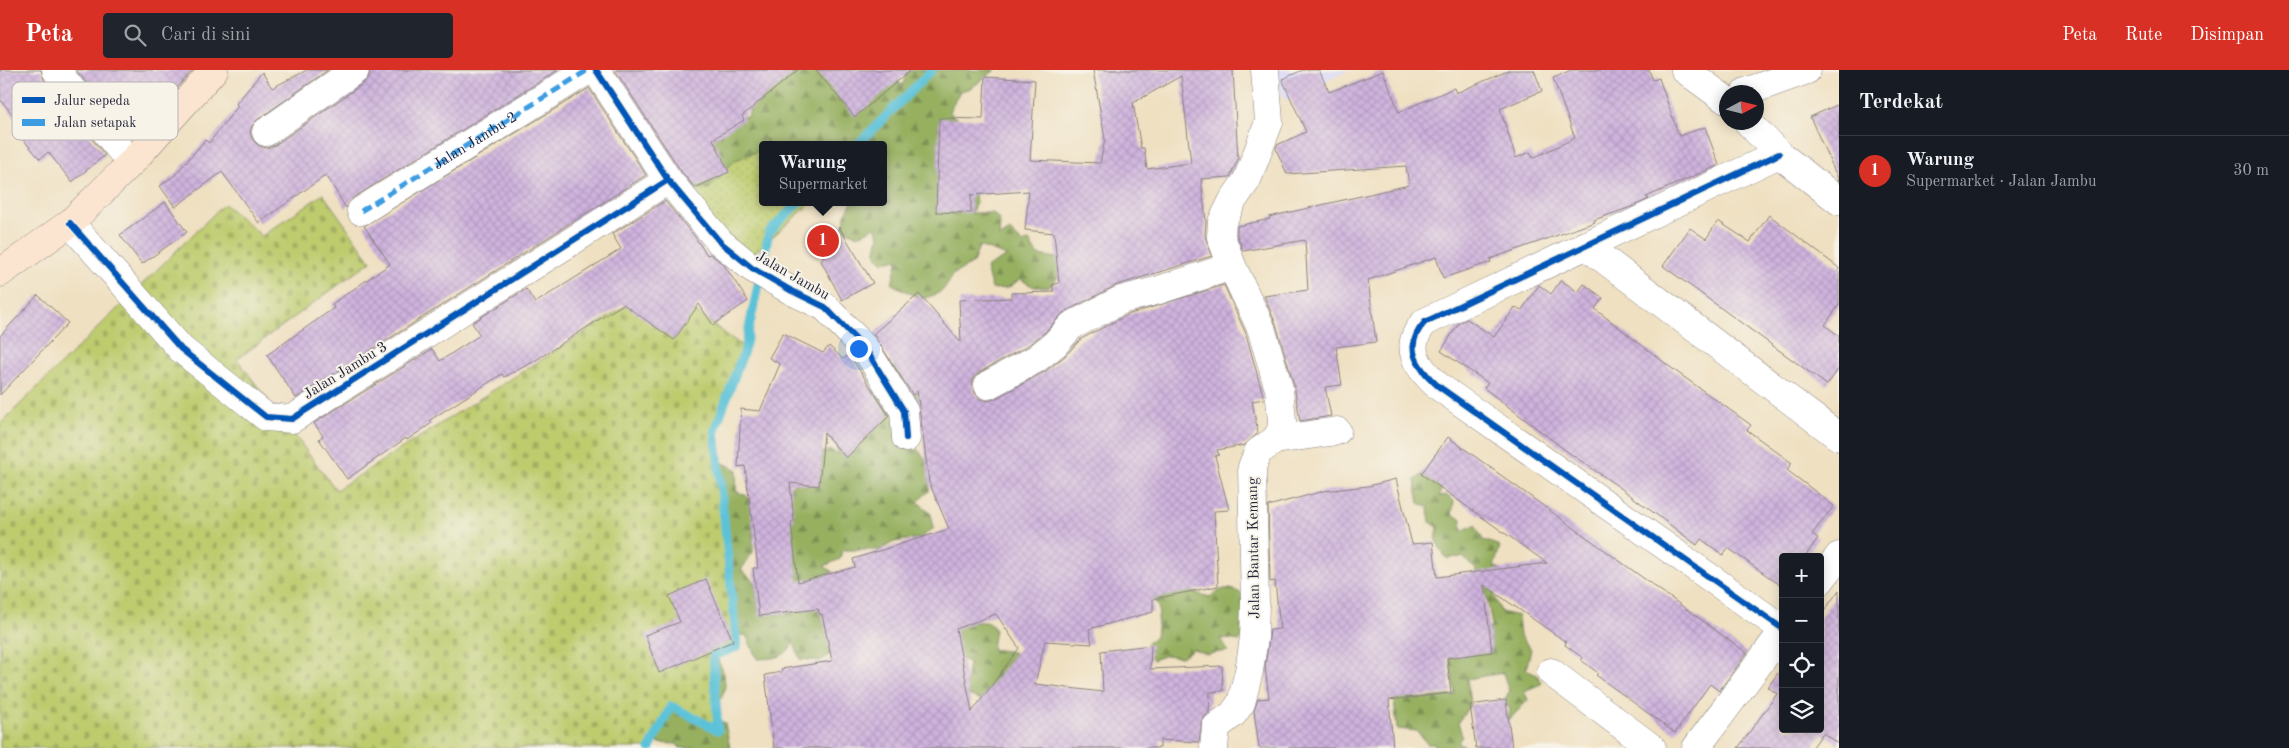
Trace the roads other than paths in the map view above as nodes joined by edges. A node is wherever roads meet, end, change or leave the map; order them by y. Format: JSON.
{"nodes":[{"id":1,"x":56,"y":70,"type":"edge"},
{"id":2,"x":214,"y":70,"type":"edge"},
{"id":3,"x":355,"y":70,"type":"edge"},
{"id":4,"x":588,"y":70,"type":"edge"},
{"id":5,"x":596,"y":70,"type":"edge"},
{"id":6,"x":1265,"y":70,"type":"edge"},
{"id":7,"x":1685,"y":70,"type":"edge"},
{"id":8,"x":1807,"y":70,"type":"edge"},
{"id":9,"x":66,"y":82,"type":"edge"},
{"id":10,"x":1764,"y":86,"type":"edge"},
{"id":11,"x":1719,"y":91,"type":"edge"},
{"id":12,"x":178,"y":110,"type":"edge"},
{"id":13,"x":1756,"y":130,"type":"edge"},
{"id":14,"x":266,"y":132,"type":"dead end"},
{"id":15,"x":112,"y":140,"type":"edge"},
{"id":16,"x":152,"y":140,"type":"edge"},
{"id":17,"x":1779,"y":154,"type":"junction"},
{"id":18,"x":131,"y":163,"type":"junction"},
{"id":19,"x":668,"y":180,"type":"junction"},
{"id":20,"x":1839,"y":201,"type":"edge"},
{"id":21,"x":361,"y":211,"type":"dead end"},
{"id":22,"x":70,"y":223,"type":"junction"},
{"id":23,"x":1585,"y":245,"type":"junction"},
{"id":24,"x":1232,"y":266,"type":"junction"},
{"id":25,"x":0,"y":273,"type":"edge"},
{"id":26,"x":988,"y":385,"type":"dead end"},
{"id":27,"x":1337,"y":431,"type":"dead end"},
{"id":28,"x":1839,"y":437,"type":"edge"},
{"id":29,"x":906,"y":438,"type":"dead end"},
{"id":30,"x":1275,"y":440,"type":"junction"},
{"id":31,"x":1839,"y":556,"type":"edge"},
{"id":32,"x":1824,"y":576,"type":"edge"},
{"id":33,"x":1779,"y":627,"type":"edge"},
{"id":34,"x":1779,"y":635,"type":"edge"},
{"id":35,"x":1551,"y":672,"type":"dead end"},
{"id":36,"x":1214,"y":748,"type":"edge"},
{"id":37,"x":1652,"y":748,"type":"edge"},
{"id":38,"x":1696,"y":748,"type":"edge"}],
"edges":[{"from":1,"to":9,"type":"street"},
{"from":2,"to":12,"type":"street"},
{"from":3,"to":14,"type":"street"},
{"from":4,"to":21,"type":"street","name":"Jalan Jambu 2"},
{"from":5,"to":19,"type":"street","name":"Jalan Jambu"},
{"from":6,"to":24,"type":"street"},
{"from":7,"to":11,"type":"street"},
{"from":8,"to":10,"type":"street"},
{"from":13,"to":17,"type":"street"},
{"from":15,"to":18,"type":"street"},
{"from":16,"to":18,"type":"street"},
{"from":17,"to":20,"type":"street"},
{"from":17,"to":23,"type":"street"},
{"from":18,"to":22,"type":"street"},
{"from":19,"to":22,"type":"street","name":"Jalan Jambu 3"},
{"from":19,"to":29,"type":"street","name":"Jalan Jambu"},
{"from":22,"to":25,"type":"street"},
{"from":23,"to":28,"type":"street"},
{"from":23,"to":33,"type":"street"},
{"from":24,"to":26,"type":"street"},
{"from":24,"to":30,"type":"street"},
{"from":27,"to":30,"type":"street"},
{"from":30,"to":36,"type":"street","name":"Jalan Bantar Kemang"},
{"from":31,"to":32,"type":"street"},
{"from":34,"to":38,"type":"street"},
{"from":35,"to":37,"type":"street"}]}
